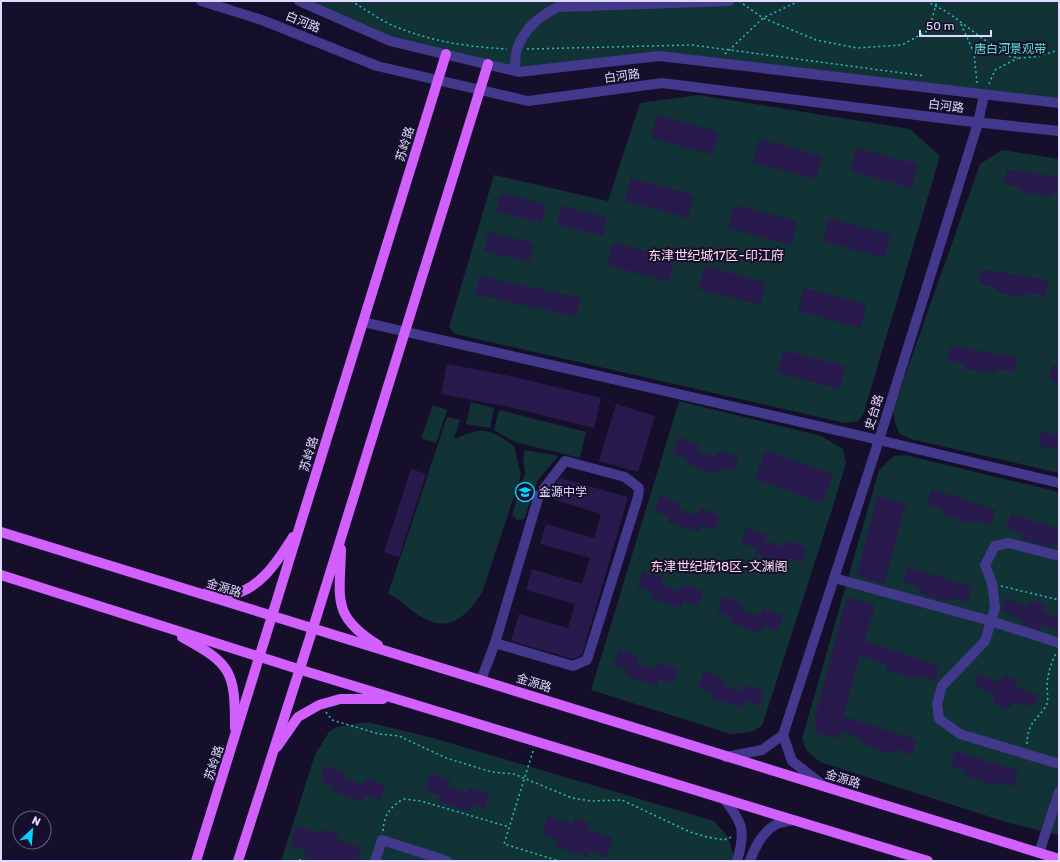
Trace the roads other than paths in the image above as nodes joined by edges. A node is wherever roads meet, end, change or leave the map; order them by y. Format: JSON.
{"nodes":[{"id":1,"x":201,"y":1,"type":"edge"},
{"id":2,"x":299,"y":1,"type":"edge"},
{"id":3,"x":730,"y":1,"type":"edge"},
{"id":4,"x":446,"y":54,"type":"junction"},
{"id":5,"x":488,"y":64,"type":"junction"},
{"id":6,"x":514,"y":70,"type":"junction"},
{"id":7,"x":438,"y":80,"type":"junction"},
{"id":8,"x":480,"y":90,"type":"junction"},
{"id":9,"x":984,"y":95,"type":"junction"},
{"id":10,"x":1059,"y":103,"type":"edge"},
{"id":11,"x":978,"y":123,"type":"junction"},
{"id":12,"x":1059,"y":131,"type":"edge"},
{"id":13,"x":363,"y":322,"type":"junction"},
{"id":14,"x":405,"y":332,"type":"junction"},
{"id":15,"x":879,"y":440,"type":"junction"},
{"id":16,"x":1059,"y":483,"type":"edge"},
{"id":17,"x":300,"y":525,"type":"junction"},
{"id":18,"x":1,"y":532,"type":"edge"},
{"id":19,"x":341,"y":538,"type":"junction"},
{"id":20,"x":1059,"y":556,"type":"edge"},
{"id":21,"x":1,"y":575,"type":"edge"},
{"id":22,"x":834,"y":578,"type":"junction"},
{"id":23,"x":172,"y":585,"type":"junction"},
{"id":24,"x":272,"y":616,"type":"junction"},
{"id":25,"x":991,"y":622,"type":"junction"},
{"id":26,"x":160,"y":625,"type":"junction"},
{"id":27,"x":313,"y":628,"type":"junction"},
{"id":28,"x":495,"y":643,"type":"junction"},
{"id":29,"x":1059,"y":643,"type":"edge"},
{"id":30,"x":397,"y":655,"type":"junction"},
{"id":31,"x":260,"y":657,"type":"junction"},
{"id":32,"x":298,"y":669,"type":"junction"},
{"id":33,"x":480,"y":680,"type":"junction"},
{"id":34,"x":394,"y":698,"type":"junction"},
{"id":35,"x":783,"y":735,"type":"junction"},
{"id":36,"x":235,"y":738,"type":"junction"},
{"id":37,"x":271,"y":755,"type":"junction"},
{"id":38,"x":726,"y":756,"type":"junction"},
{"id":39,"x":1059,"y":764,"type":"edge"},
{"id":40,"x":826,"y":787,"type":"junction"},
{"id":41,"x":1059,"y":792,"type":"edge"},
{"id":42,"x":724,"y":799,"type":"junction"},
{"id":43,"x":794,"y":820,"type":"junction"},
{"id":44,"x":1039,"y":853,"type":"junction"},
{"id":45,"x":1059,"y":859,"type":"edge"},
{"id":46,"x":196,"y":861,"type":"edge"},
{"id":47,"x":238,"y":861,"type":"edge"},
{"id":48,"x":375,"y":861,"type":"edge"},
{"id":49,"x":447,"y":861,"type":"edge"},
{"id":50,"x":737,"y":861,"type":"edge"},
{"id":51,"x":750,"y":861,"type":"edge"},
{"id":52,"x":928,"y":861,"type":"edge"}],
"edges":[{"from":1,"to":7,"type":"street","name":"白河路"},
{"from":2,"to":4,"type":"street","name":"白河路"},
{"from":3,"to":6,"type":"street"},
{"from":4,"to":5,"type":"street","name":"白河路"},
{"from":4,"to":7,"type":"main road","name":"苏岭路"},
{"from":5,"to":6,"type":"street","name":"白河路"},
{"from":5,"to":8,"type":"main road"},
{"from":6,"to":9,"type":"street","name":"白河路"},
{"from":7,"to":8,"type":"street","name":"白河路"},
{"from":7,"to":13,"type":"main road","name":"苏岭路"},
{"from":8,"to":11,"type":"street","name":"白河路"},
{"from":8,"to":14,"type":"main road"},
{"from":9,"to":10,"type":"street","name":"白河路"},
{"from":9,"to":11,"type":"street","name":"史台路"},
{"from":11,"to":12,"type":"street","name":"白河路"},
{"from":11,"to":15,"type":"street","name":"史台路"},
{"from":13,"to":14,"type":"street"},
{"from":13,"to":17,"type":"main road","name":"苏岭路"},
{"from":14,"to":15,"type":"street"},
{"from":14,"to":19,"type":"main road"},
{"from":15,"to":16,"type":"street"},
{"from":15,"to":22,"type":"street","name":"史台路"},
{"from":17,"to":23,"type":"main road"},
{"from":17,"to":24,"type":"main road","name":"苏岭路"},
{"from":18,"to":23,"type":"main road","name":"金源路"},
{"from":19,"to":27,"type":"main road"},
{"from":19,"to":30,"type":"main road"},
{"from":20,"to":25,"type":"street"},
{"from":21,"to":26,"type":"main road"},
{"from":22,"to":25,"type":"street"},
{"from":22,"to":35,"type":"street","name":"史台路"},
{"from":23,"to":24,"type":"main road","name":"金源路"},
{"from":24,"to":27,"type":"main road","name":"金源路"},
{"from":24,"to":31,"type":"main road","name":"苏岭路"},
{"from":25,"to":29,"type":"street"},
{"from":25,"to":39,"type":"street"},
{"from":26,"to":31,"type":"main road"},
{"from":26,"to":36,"type":"main road"},
{"from":27,"to":30,"type":"main road","name":"金源路"},
{"from":27,"to":32,"type":"main road"},
{"from":28,"to":28,"type":"street"},
{"from":28,"to":33,"type":"street"},
{"from":30,"to":33,"type":"main road","name":"金源路"},
{"from":31,"to":32,"type":"main road"},
{"from":31,"to":36,"type":"main road","name":"苏岭路"},
{"from":32,"to":34,"type":"main road"},
{"from":32,"to":37,"type":"main road"},
{"from":33,"to":38,"type":"main road","name":"金源路"},
{"from":34,"to":37,"type":"main road"},
{"from":34,"to":42,"type":"main road"},
{"from":35,"to":38,"type":"street"},
{"from":35,"to":40,"type":"street"},
{"from":36,"to":46,"type":"main road","name":"苏岭路"},
{"from":37,"to":47,"type":"main road"},
{"from":38,"to":40,"type":"main road","name":"金源路"},
{"from":40,"to":44,"type":"main road","name":"金源路"},
{"from":41,"to":44,"type":"street"},
{"from":42,"to":43,"type":"main road"},
{"from":42,"to":50,"type":"street"},
{"from":43,"to":51,"type":"street"},
{"from":43,"to":52,"type":"main road"},
{"from":44,"to":45,"type":"main road","name":"金源路"},
{"from":48,"to":49,"type":"street"}]}
